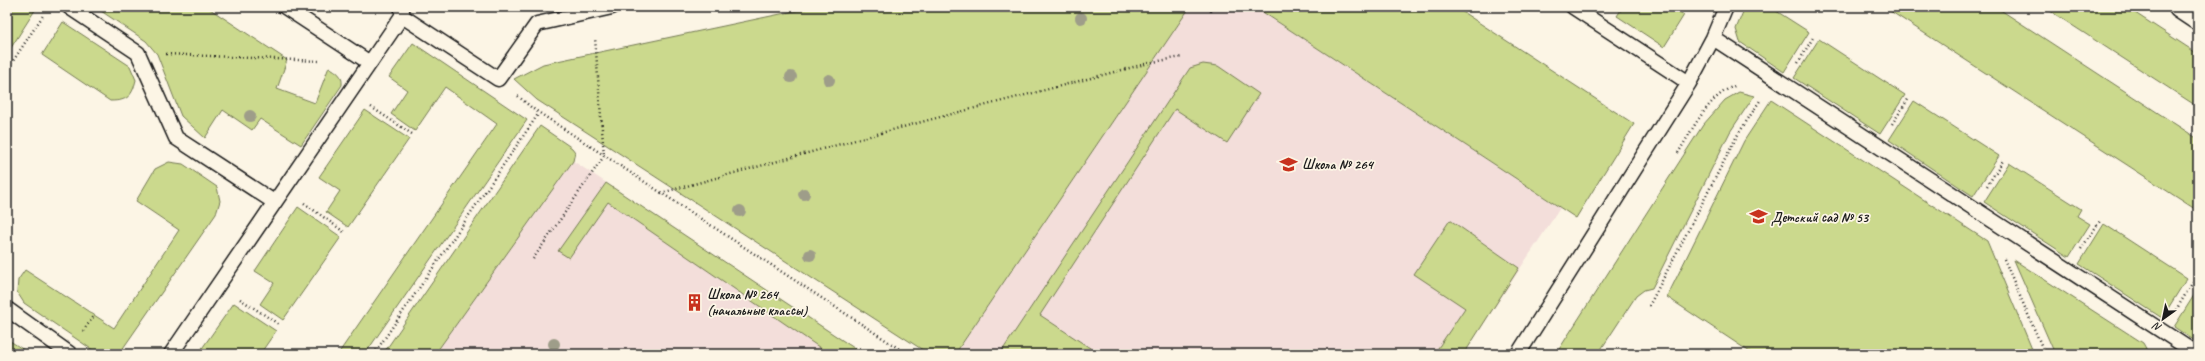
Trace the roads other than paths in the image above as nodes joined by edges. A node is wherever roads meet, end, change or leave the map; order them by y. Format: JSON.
{"nodes":[{"id":1,"x":69,"y":7,"type":"edge"},
{"id":2,"x":285,"y":7,"type":"edge"},
{"id":3,"x":612,"y":7,"type":"edge"},
{"id":4,"x":1573,"y":7,"type":"edge"},
{"id":5,"x":1726,"y":7,"type":"edge"},
{"id":6,"x":2180,"y":7,"type":"edge"},
{"id":7,"x":593,"y":9,"type":"edge"},
{"id":8,"x":402,"y":11,"type":"edge"},
{"id":9,"x":2198,"y":19,"type":"edge"},
{"id":10,"x":1713,"y":38,"type":"junction"},
{"id":11,"x":370,"y":63,"type":"junction"},
{"id":12,"x":1689,"y":83,"type":"junction"},
{"id":13,"x":274,"y":202,"type":"junction"},
{"id":14,"x":7,"y":309,"type":"edge"},
{"id":15,"x":70,"y":354,"type":"edge"},
{"id":16,"x":171,"y":354,"type":"edge"},
{"id":17,"x":1518,"y":354,"type":"edge"},
{"id":18,"x":2197,"y":354,"type":"edge"}],
"edges":[{"from":1,"to":13,"type":"lane"},
{"from":2,"to":11,"type":"lane"},
{"from":3,"to":7,"type":"lane"},
{"from":4,"to":12,"type":"lane"},
{"from":5,"to":10,"type":"lane"},
{"from":6,"to":9,"type":"street"},
{"from":7,"to":8,"type":"lane"},
{"from":8,"to":11,"type":"lane"},
{"from":10,"to":12,"type":"lane"},
{"from":10,"to":18,"type":"lane"},
{"from":11,"to":13,"type":"lane"},
{"from":12,"to":17,"type":"lane"},
{"from":13,"to":16,"type":"lane"},
{"from":14,"to":15,"type":"lane"}]}
